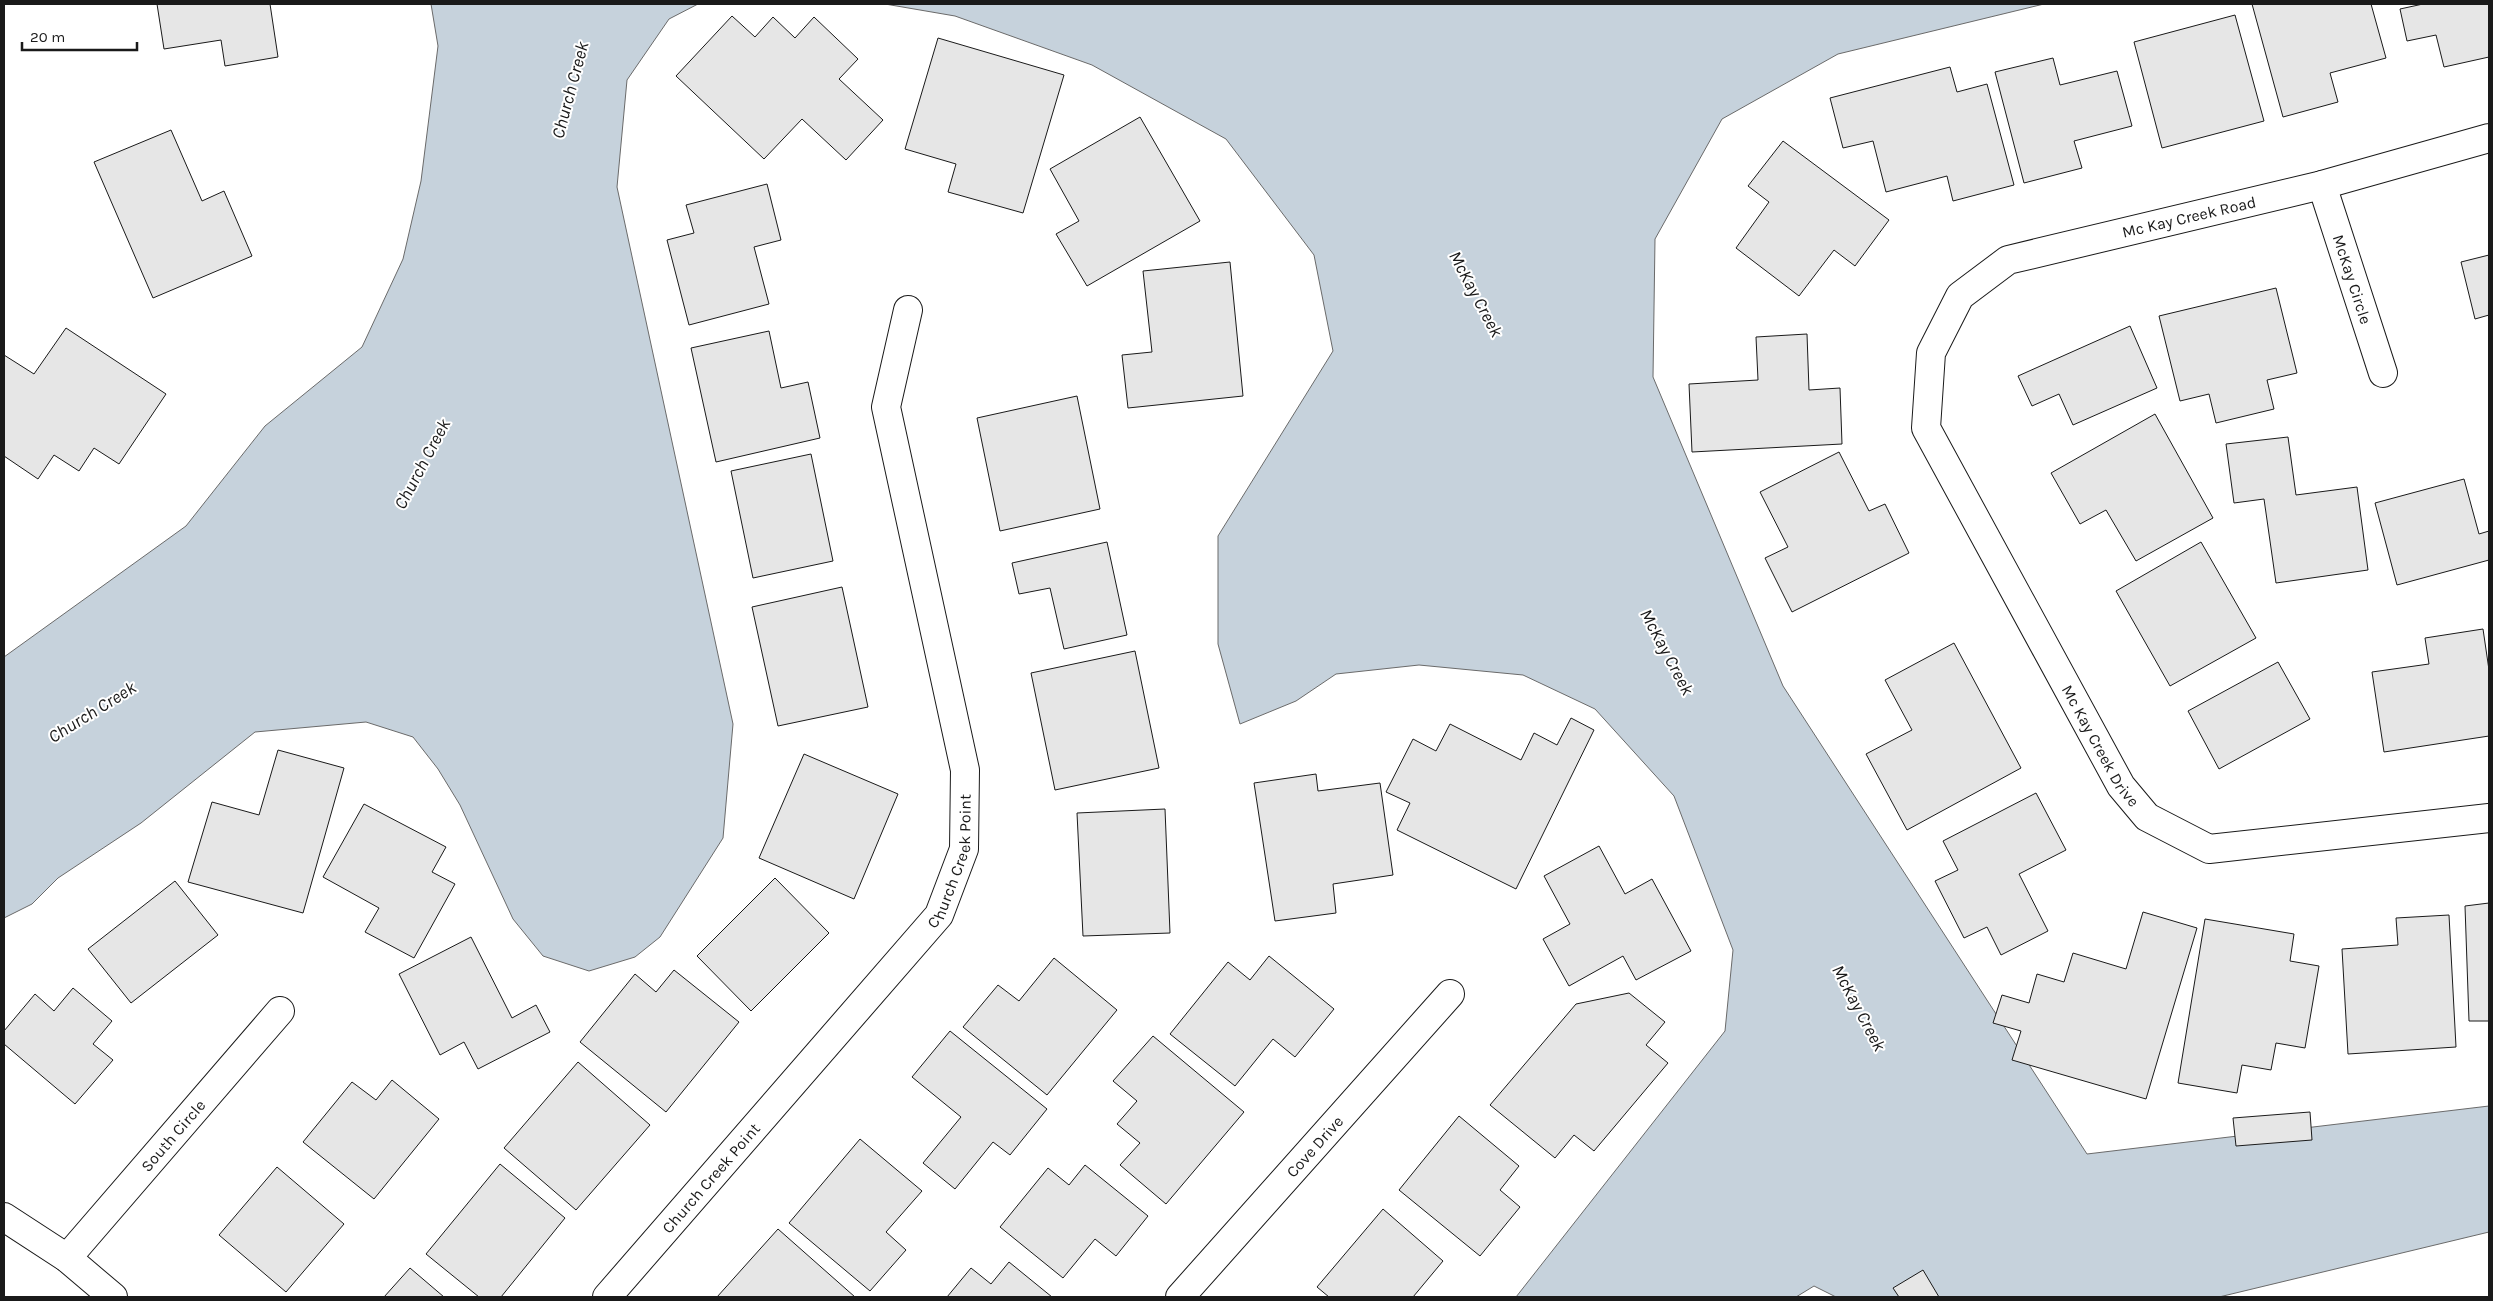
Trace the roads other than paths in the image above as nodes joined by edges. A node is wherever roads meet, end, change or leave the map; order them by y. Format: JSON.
{"nodes":[{"id":1,"x":2489,"y":138,"type":"edge"},
{"id":2,"x":2322,"y":185,"type":"junction"},
{"id":3,"x":908,"y":310,"type":"dead end"},
{"id":4,"x":1931,"y":353,"type":"joint"},
{"id":5,"x":2383,"y":373,"type":"dead end"},
{"id":6,"x":2489,"y":818,"type":"edge"},
{"id":7,"x":1450,"y":994,"type":"dead end"},
{"id":8,"x":280,"y":1011,"type":"dead end"},
{"id":9,"x":4,"y":1217,"type":"edge"},
{"id":10,"x":67,"y":1258,"type":"junction"},
{"id":11,"x":112,"y":1297,"type":"edge"},
{"id":12,"x":607,"y":1297,"type":"edge"},
{"id":13,"x":1180,"y":1297,"type":"edge"}],
"edges":[{"from":1,"to":2,"type":"street","name":"Mc Kay Creek Road"},
{"from":2,"to":4,"type":"street","name":"Mc Kay Creek Road"},
{"from":2,"to":5,"type":"street","name":"McKay Circle"},
{"from":3,"to":12,"type":"street","name":"Church Creek Point"},
{"from":4,"to":6,"type":"street","name":"Mc Kay Creek Drive"},
{"from":7,"to":13,"type":"street","name":"Cove Drive"},
{"from":8,"to":10,"type":"street","name":"South Circle"},
{"from":9,"to":10,"type":"street"},
{"from":10,"to":11,"type":"street"}]}
